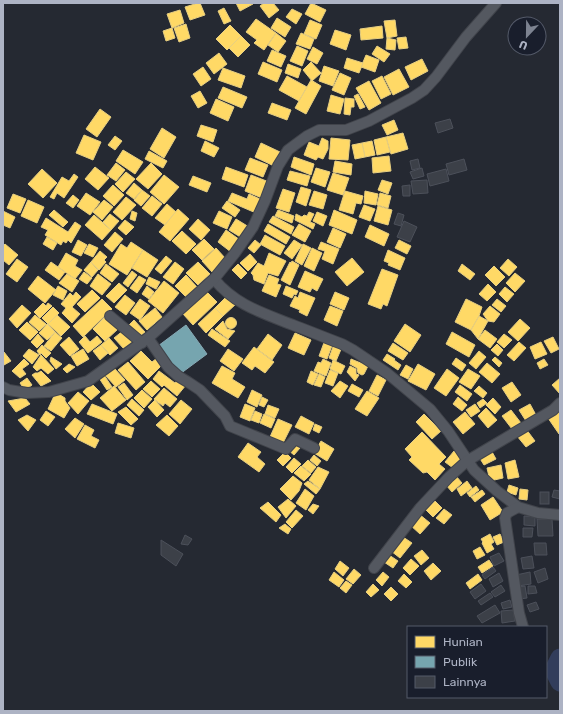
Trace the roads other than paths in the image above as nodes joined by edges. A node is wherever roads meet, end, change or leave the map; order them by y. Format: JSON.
{"nodes":[{"id":1,"x":496,"y":3,"type":"edge"},
{"id":2,"x":214,"y":279,"type":"junction"},
{"id":3,"x":110,"y":316,"type":"dead end"},
{"id":4,"x":145,"y":341,"type":"junction"},
{"id":5,"x":3,"y":387,"type":"edge"},
{"id":6,"x":560,"y":403,"type":"edge"},
{"id":7,"x":314,"y":448,"type":"dead end"},
{"id":8,"x":467,"y":461,"type":"junction"},
{"id":9,"x":518,"y":506,"type":"junction"},
{"id":10,"x":560,"y":515,"type":"edge"},
{"id":11,"x":374,"y":568,"type":"dead end"},
{"id":12,"x":523,"y":626,"type":"edge"}],
"edges":[{"from":1,"to":2,"type":"street"},
{"from":2,"to":4,"type":"street"},
{"from":2,"to":8,"type":"street"},
{"from":3,"to":4,"type":"street"},
{"from":4,"to":5,"type":"street"},
{"from":4,"to":7,"type":"street"},
{"from":6,"to":8,"type":"street"},
{"from":8,"to":9,"type":"street"},
{"from":8,"to":11,"type":"street"},
{"from":9,"to":10,"type":"street"},
{"from":9,"to":12,"type":"street"}]}
